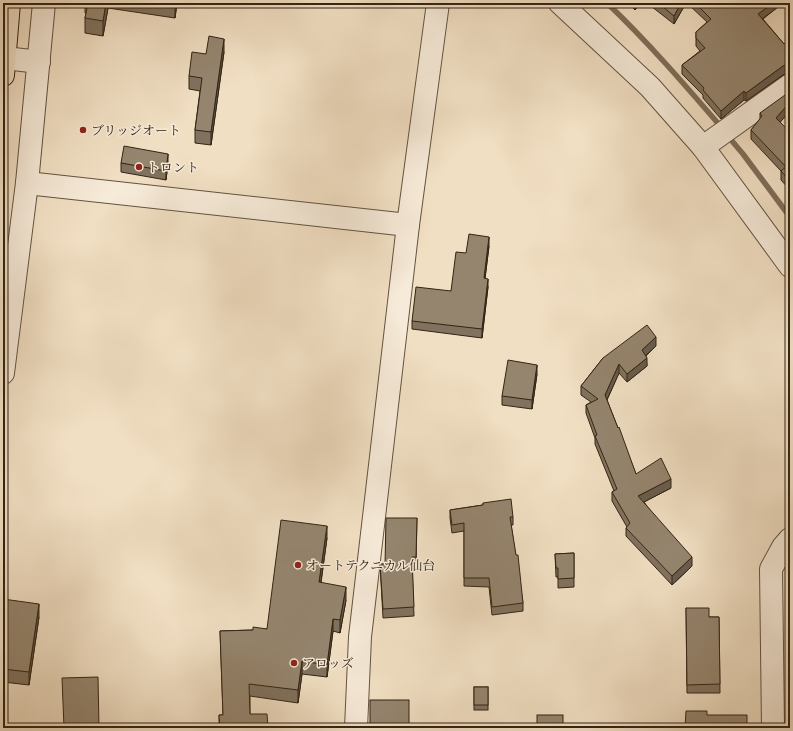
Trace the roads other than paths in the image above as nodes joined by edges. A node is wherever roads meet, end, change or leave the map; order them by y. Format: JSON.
{"nodes":[{"id":1,"x":9,"y":3,"type":"edge"},
{"id":2,"x":44,"y":3,"type":"edge"},
{"id":3,"x":438,"y":3,"type":"edge"},
{"id":4,"x":568,"y":6,"type":"edge"},
{"id":5,"x":39,"y":62,"type":"junction"},
{"id":6,"x":4,"y":66,"type":"edge"},
{"id":7,"x":790,"y":85,"type":"edge"},
{"id":8,"x":716,"y":138,"type":"junction"},
{"id":9,"x":27,"y":183,"type":"junction"},
{"id":10,"x":408,"y":224,"type":"junction"},
{"id":11,"x":790,"y":266,"type":"edge"},
{"id":12,"x":3,"y":373,"type":"edge"},
{"id":13,"x":790,"y":539,"type":"edge"},
{"id":14,"x":356,"y":728,"type":"edge"},
{"id":15,"x":773,"y":728,"type":"edge"}],
"edges":[{"from":1,"to":6,"type":"highway"},
{"from":2,"to":5,"type":"street"},
{"from":3,"to":10,"type":"street"},
{"from":4,"to":8,"type":"street"},
{"from":5,"to":6,"type":"street"},
{"from":5,"to":9,"type":"street"},
{"from":7,"to":8,"type":"street"},
{"from":8,"to":11,"type":"street"},
{"from":9,"to":10,"type":"street"},
{"from":9,"to":12,"type":"street"},
{"from":10,"to":14,"type":"street"},
{"from":13,"to":15,"type":"street"}]}
